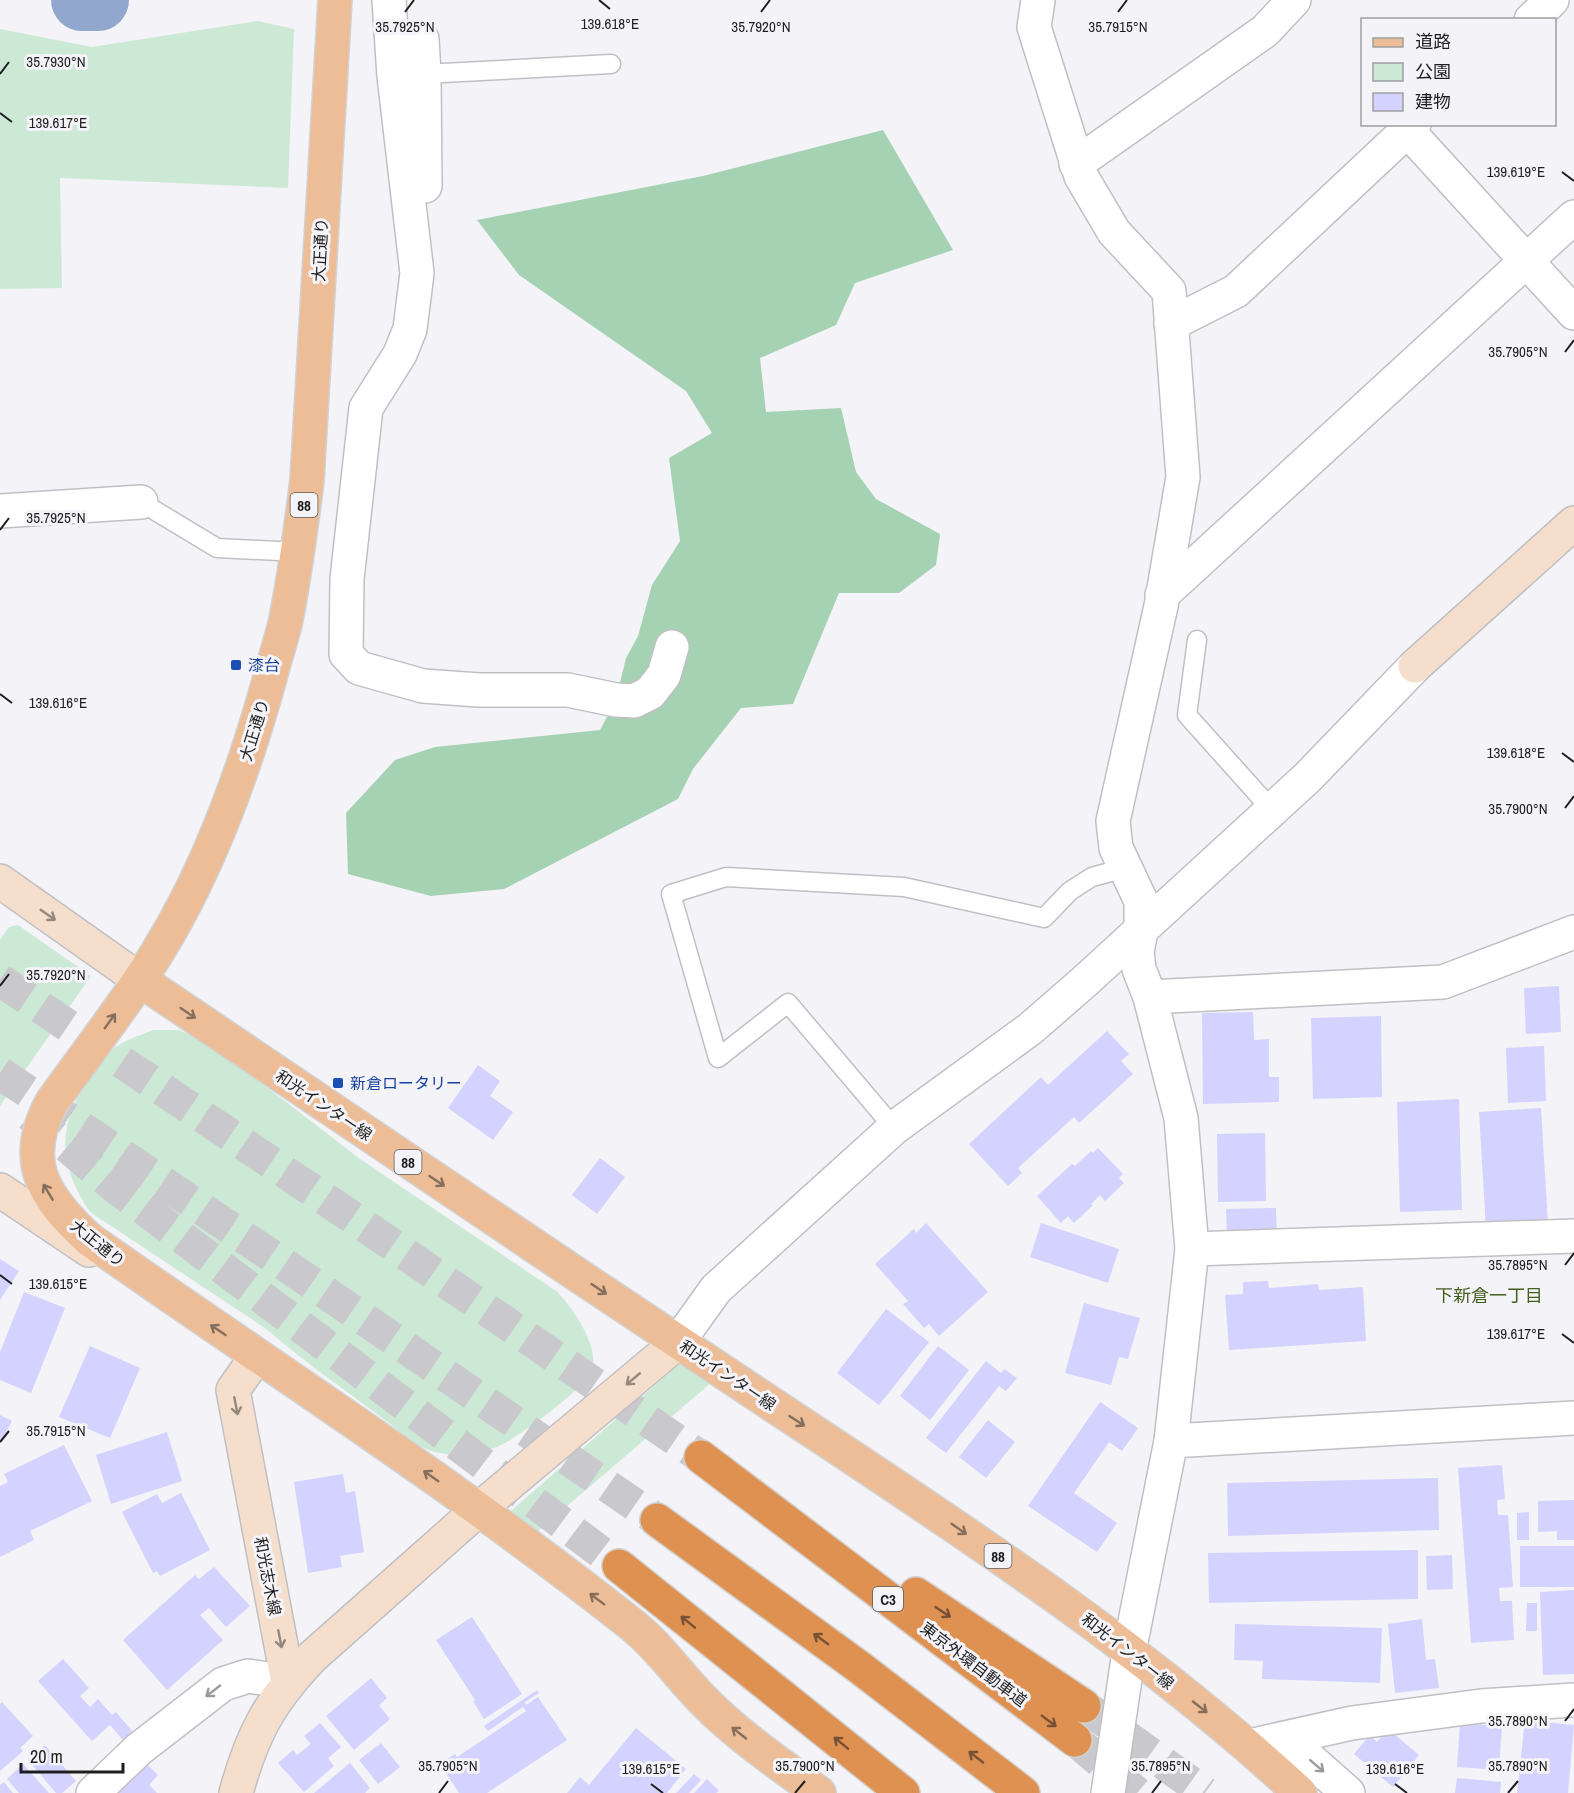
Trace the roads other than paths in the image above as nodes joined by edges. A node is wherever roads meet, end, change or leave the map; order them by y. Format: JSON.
{"nodes":[{"id":1,"x":335,"y":0,"type":"edge"},
{"id":2,"x":389,"y":0,"type":"edge"},
{"id":3,"x":1038,"y":0,"type":"edge"},
{"id":4,"x":1294,"y":0,"type":"edge"},
{"id":5,"x":1552,"y":0,"type":"edge"},
{"id":6,"x":1533,"y":18,"type":"edge"},
{"id":7,"x":422,"y":39,"type":"dead end"},
{"id":8,"x":611,"y":64,"type":"dead end"},
{"id":9,"x":424,"y":74,"type":"junction"},
{"id":10,"x":1411,"y":127,"type":"edge"},
{"id":11,"x":1076,"y":164,"type":"junction"},
{"id":12,"x":1574,"y":217,"type":"edge"},
{"id":13,"x":412,"y":232,"type":"junction"},
{"id":14,"x":1526,"y":260,"type":"junction"},
{"id":15,"x":1574,"y":313,"type":"edge"},
{"id":16,"x":1172,"y":324,"type":"junction"},
{"id":17,"x":148,"y":506,"type":"joint"},
{"id":18,"x":0,"y":511,"type":"edge"},
{"id":19,"x":1574,"y":523,"type":"edge"},
{"id":20,"x":298,"y":552,"type":"junction"},
{"id":21,"x":1162,"y":595,"type":"junction"},
{"id":22,"x":1197,"y":640,"type":"dead end"},
{"id":23,"x":672,"y":647,"type":"dead end"},
{"id":24,"x":1272,"y":810,"type":"junction"},
{"id":25,"x":1125,"y":868,"type":"junction"},
{"id":26,"x":0,"y":881,"type":"edge"},
{"id":27,"x":1141,"y":930,"type":"junction"},
{"id":28,"x":1574,"y":932,"type":"edge"},
{"id":29,"x":140,"y":980,"type":"junction"},
{"id":30,"x":1150,"y":997,"type":"junction"},
{"id":31,"x":894,"y":1128,"type":"junction"},
{"id":32,"x":0,"y":1190,"type":"edge"},
{"id":33,"x":1574,"y":1236,"type":"edge"},
{"id":34,"x":1192,"y":1249,"type":"junction"},
{"id":35,"x":154,"y":1285,"type":"junction"},
{"id":36,"x":678,"y":1342,"type":"junction"},
{"id":37,"x":257,"y":1356,"type":"junction"},
{"id":38,"x":1574,"y":1418,"type":"edge"},
{"id":39,"x":1171,"y":1441,"type":"junction"},
{"id":40,"x":701,"y":1457,"type":"tunnel mouth"},
{"id":41,"x":767,"y":1507,"type":"junction"},
{"id":42,"x":479,"y":1509,"type":"junction"},
{"id":43,"x":657,"y":1520,"type":"tunnel mouth"},
{"id":44,"x":619,"y":1566,"type":"tunnel mouth"},
{"id":45,"x":1130,"y":1652,"type":"junction"},
{"id":46,"x":288,"y":1682,"type":"junction"},
{"id":47,"x":1574,"y":1700,"type":"edge"},
{"id":48,"x":1084,"y":1706,"type":"tunnel mouth"},
{"id":49,"x":1287,"y":1739,"type":"junction"},
{"id":50,"x":1075,"y":1740,"type":"tunnel mouth"},
{"id":51,"x":1249,"y":1746,"type":"junction"},
{"id":52,"x":93,"y":1793,"type":"edge"},
{"id":53,"x":236,"y":1793,"type":"edge"},
{"id":54,"x":819,"y":1793,"type":"edge"},
{"id":55,"x":903,"y":1793,"type":"edge"},
{"id":56,"x":1023,"y":1793,"type":"edge"},
{"id":57,"x":1108,"y":1793,"type":"edge"},
{"id":58,"x":1300,"y":1793,"type":"edge"},
{"id":59,"x":1348,"y":1793,"type":"edge"}],
"edges":[{"from":1,"to":20,"type":"main road","name":"大正通り","number":"88"},
{"from":2,"to":13,"type":"street"},
{"from":3,"to":11,"type":"street"},
{"from":4,"to":11,"type":"street"},
{"from":5,"to":6,"type":"street"},
{"from":7,"to":9,"type":"street"},
{"from":8,"to":9,"type":"lane"},
{"from":9,"to":13,"type":"street"},
{"from":10,"to":14,"type":"street"},
{"from":10,"to":16,"type":"street"},
{"from":11,"to":16,"type":"street"},
{"from":12,"to":14,"type":"street"},
{"from":13,"to":23,"type":"street"},
{"from":14,"to":15,"type":"street"},
{"from":14,"to":21,"type":"street"},
{"from":16,"to":21,"type":"street"},
{"from":17,"to":18,"type":"street"},
{"from":17,"to":20,"type":"lane"},
{"from":19,"to":24,"type":"street"},
{"from":20,"to":29,"type":"main road","name":"大正通り","number":"88"},
{"from":21,"to":25,"type":"street"},
{"from":22,"to":24,"type":"lane"},
{"from":24,"to":27,"type":"street"},
{"from":25,"to":27,"type":"street"},
{"from":25,"to":31,"type":"lane"},
{"from":26,"to":29,"type":"street","one_way":true},
{"from":27,"to":30,"type":"street"},
{"from":27,"to":31,"type":"street"},
{"from":28,"to":30,"type":"street"},
{"from":35,"to":29,"type":"main road","name":"大正通り","number":"88","one_way":true},
{"from":29,"to":36,"type":"main road","name":"和光インター線","number":"88","one_way":true},
{"from":30,"to":34,"type":"street"},
{"from":31,"to":36,"type":"street"},
{"from":32,"to":35,"type":"street"},
{"from":33,"to":34,"type":"street"},
{"from":34,"to":39,"type":"street"},
{"from":37,"to":35,"type":"main road","number":"88","one_way":true},
{"from":36,"to":42,"type":"street","one_way":true},
{"from":36,"to":45,"type":"main road","name":"和光インター線","number":"88","one_way":true},
{"from":42,"to":37,"type":"main road","number":"88","one_way":true},
{"from":37,"to":46,"type":"street","name":"和光志木線","one_way":true},
{"from":38,"to":39,"type":"street"},
{"from":39,"to":45,"type":"street"},
{"from":40,"to":41,"type":"highway","name":"東京外環自動車道","number":"C3"},
{"from":41,"to":48,"type":"highway","one_way":true},
{"from":41,"to":50,"type":"highway","name":"東京外環自動車道","number":"C3","one_way":true},
{"from":42,"to":46,"type":"street"},
{"from":54,"to":42,"type":"main road","number":"88","one_way":true},
{"from":56,"to":43,"type":"highway","one_way":true},
{"from":55,"to":44,"type":"highway","one_way":true},
{"from":45,"to":51,"type":"main road","name":"和光インター線","number":"88","one_way":true},
{"from":45,"to":57,"type":"street"},
{"from":46,"to":52,"type":"street","one_way":true},
{"from":46,"to":53,"type":"street"},
{"from":47,"to":49,"type":"street"},
{"from":49,"to":51,"type":"street"},
{"from":49,"to":59,"type":"street","one_way":true},
{"from":51,"to":58,"type":"main road","name":"和光インター線","number":"88"}]}
